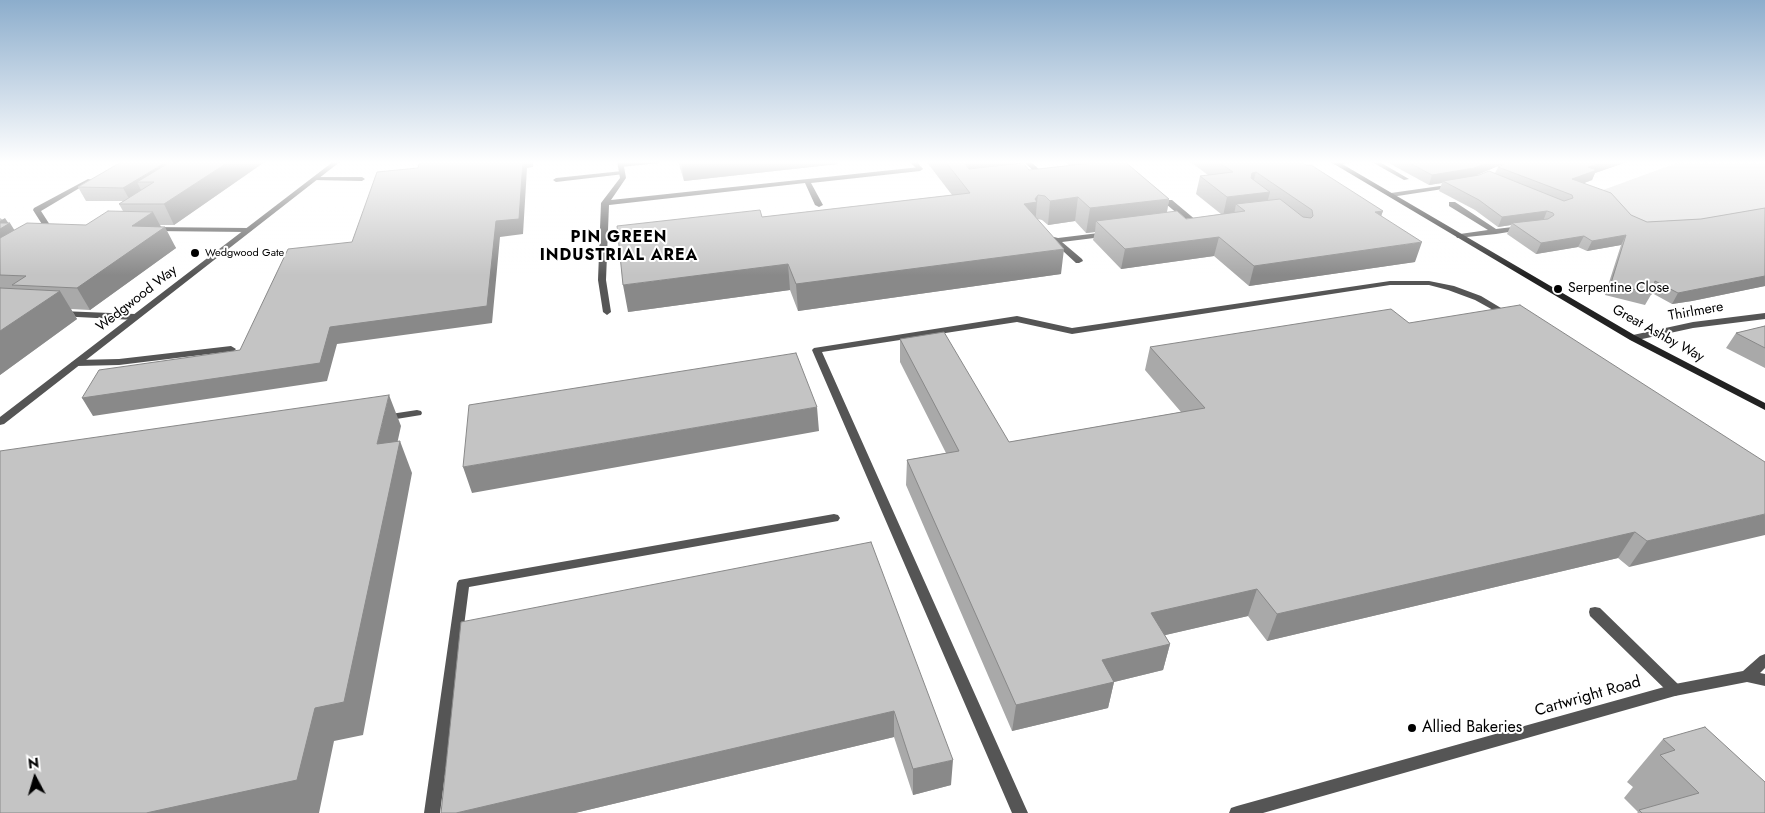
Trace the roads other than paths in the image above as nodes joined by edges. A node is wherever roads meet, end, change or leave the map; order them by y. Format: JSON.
{"nodes":[{"id":1,"x":56,"y":199,"type":"edge"},
{"id":2,"x":288,"y":199,"type":"edge"},
{"id":3,"x":609,"y":199,"type":"edge"},
{"id":4,"x":643,"y":199,"type":"edge"},
{"id":5,"x":816,"y":199,"type":"edge"},
{"id":6,"x":1165,"y":199,"type":"edge"},
{"id":7,"x":1398,"y":199,"type":"edge"},
{"id":8,"x":606,"y":203,"type":"junction"},
{"id":9,"x":1452,"y":204,"type":"dead end"},
{"id":10,"x":819,"y":205,"type":"dead end"},
{"id":11,"x":1203,"y":222,"type":"edge"},
{"id":12,"x":1194,"y":223,"type":"junction"},
{"id":13,"x":1184,"y":224,"type":"edge"},
{"id":14,"x":1534,"y":226,"type":"edge"},
{"id":15,"x":64,"y":227,"type":"edge"},
{"id":16,"x":144,"y":229,"type":"edge"},
{"id":17,"x":248,"y":230,"type":"junction"},
{"id":18,"x":1496,"y":232,"type":"junction"},
{"id":19,"x":1115,"y":233,"type":"edge"},
{"id":20,"x":1460,"y":236,"type":"junction"},
{"id":21,"x":1078,"y":261,"type":"dead end"},
{"id":22,"x":607,"y":312,"type":"dead end"},
{"id":23,"x":48,"y":313,"type":"edge"},
{"id":24,"x":135,"y":317,"type":"junction"},
{"id":25,"x":1764,"y":317,"type":"edge"},
{"id":26,"x":1518,"y":321,"type":"edge"},
{"id":27,"x":1633,"y":338,"type":"junction"},
{"id":28,"x":231,"y":348,"type":"dead end"},
{"id":29,"x":76,"y":363,"type":"junction"},
{"id":30,"x":1765,"y":407,"type":"edge"},
{"id":31,"x":417,"y":413,"type":"dead end"},
{"id":32,"x":369,"y":420,"type":"edge"},
{"id":33,"x":0,"y":422,"type":"edge"},
{"id":34,"x":834,"y":518,"type":"dead end"},
{"id":35,"x":1595,"y":612,"type":"dead end"},
{"id":36,"x":1765,"y":660,"type":"edge"},
{"id":37,"x":1747,"y":676,"type":"junction"},
{"id":38,"x":1765,"y":680,"type":"edge"},
{"id":39,"x":1675,"y":690,"type":"junction"},
{"id":40,"x":432,"y":813,"type":"edge"},
{"id":41,"x":1020,"y":813,"type":"edge"},
{"id":42,"x":1237,"y":813,"type":"edge"}],
"edges":[{"from":1,"to":15,"type":"street"},
{"from":2,"to":17,"type":"street","name":"Wedgwood Way"},
{"from":3,"to":8,"type":"street"},
{"from":4,"to":8,"type":"street"},
{"from":5,"to":10,"type":"street"},
{"from":6,"to":12,"type":"street"},
{"from":7,"to":20,"type":"street","name":"Great Ashby Way"},
{"from":8,"to":22,"type":"street"},
{"from":9,"to":18,"type":"street"},
{"from":11,"to":12,"type":"street"},
{"from":12,"to":13,"type":"street"},
{"from":14,"to":18,"type":"street"},
{"from":16,"to":17,"type":"street"},
{"from":17,"to":24,"type":"street","name":"Wedgwood Way"},
{"from":18,"to":20,"type":"street"},
{"from":19,"to":21,"type":"street"},
{"from":20,"to":27,"type":"street","name":"Great Ashby Way"},
{"from":23,"to":24,"type":"street"},
{"from":24,"to":29,"type":"street","name":"Wedgwood Way"},
{"from":25,"to":27,"type":"street","name":"Thirlmere"},
{"from":26,"to":41,"type":"street"},
{"from":27,"to":30,"type":"street","name":"Great Ashby Way"},
{"from":28,"to":29,"type":"street"},
{"from":29,"to":33,"type":"street","name":"Wedgwood Way"},
{"from":31,"to":32,"type":"street"},
{"from":34,"to":40,"type":"street"},
{"from":35,"to":39,"type":"street"},
{"from":36,"to":37,"type":"street"},
{"from":37,"to":38,"type":"street","name":"Cartwright Road"},
{"from":37,"to":39,"type":"street","name":"Cartwright Road"},
{"from":39,"to":42,"type":"street","name":"Cartwright Road"}]}
